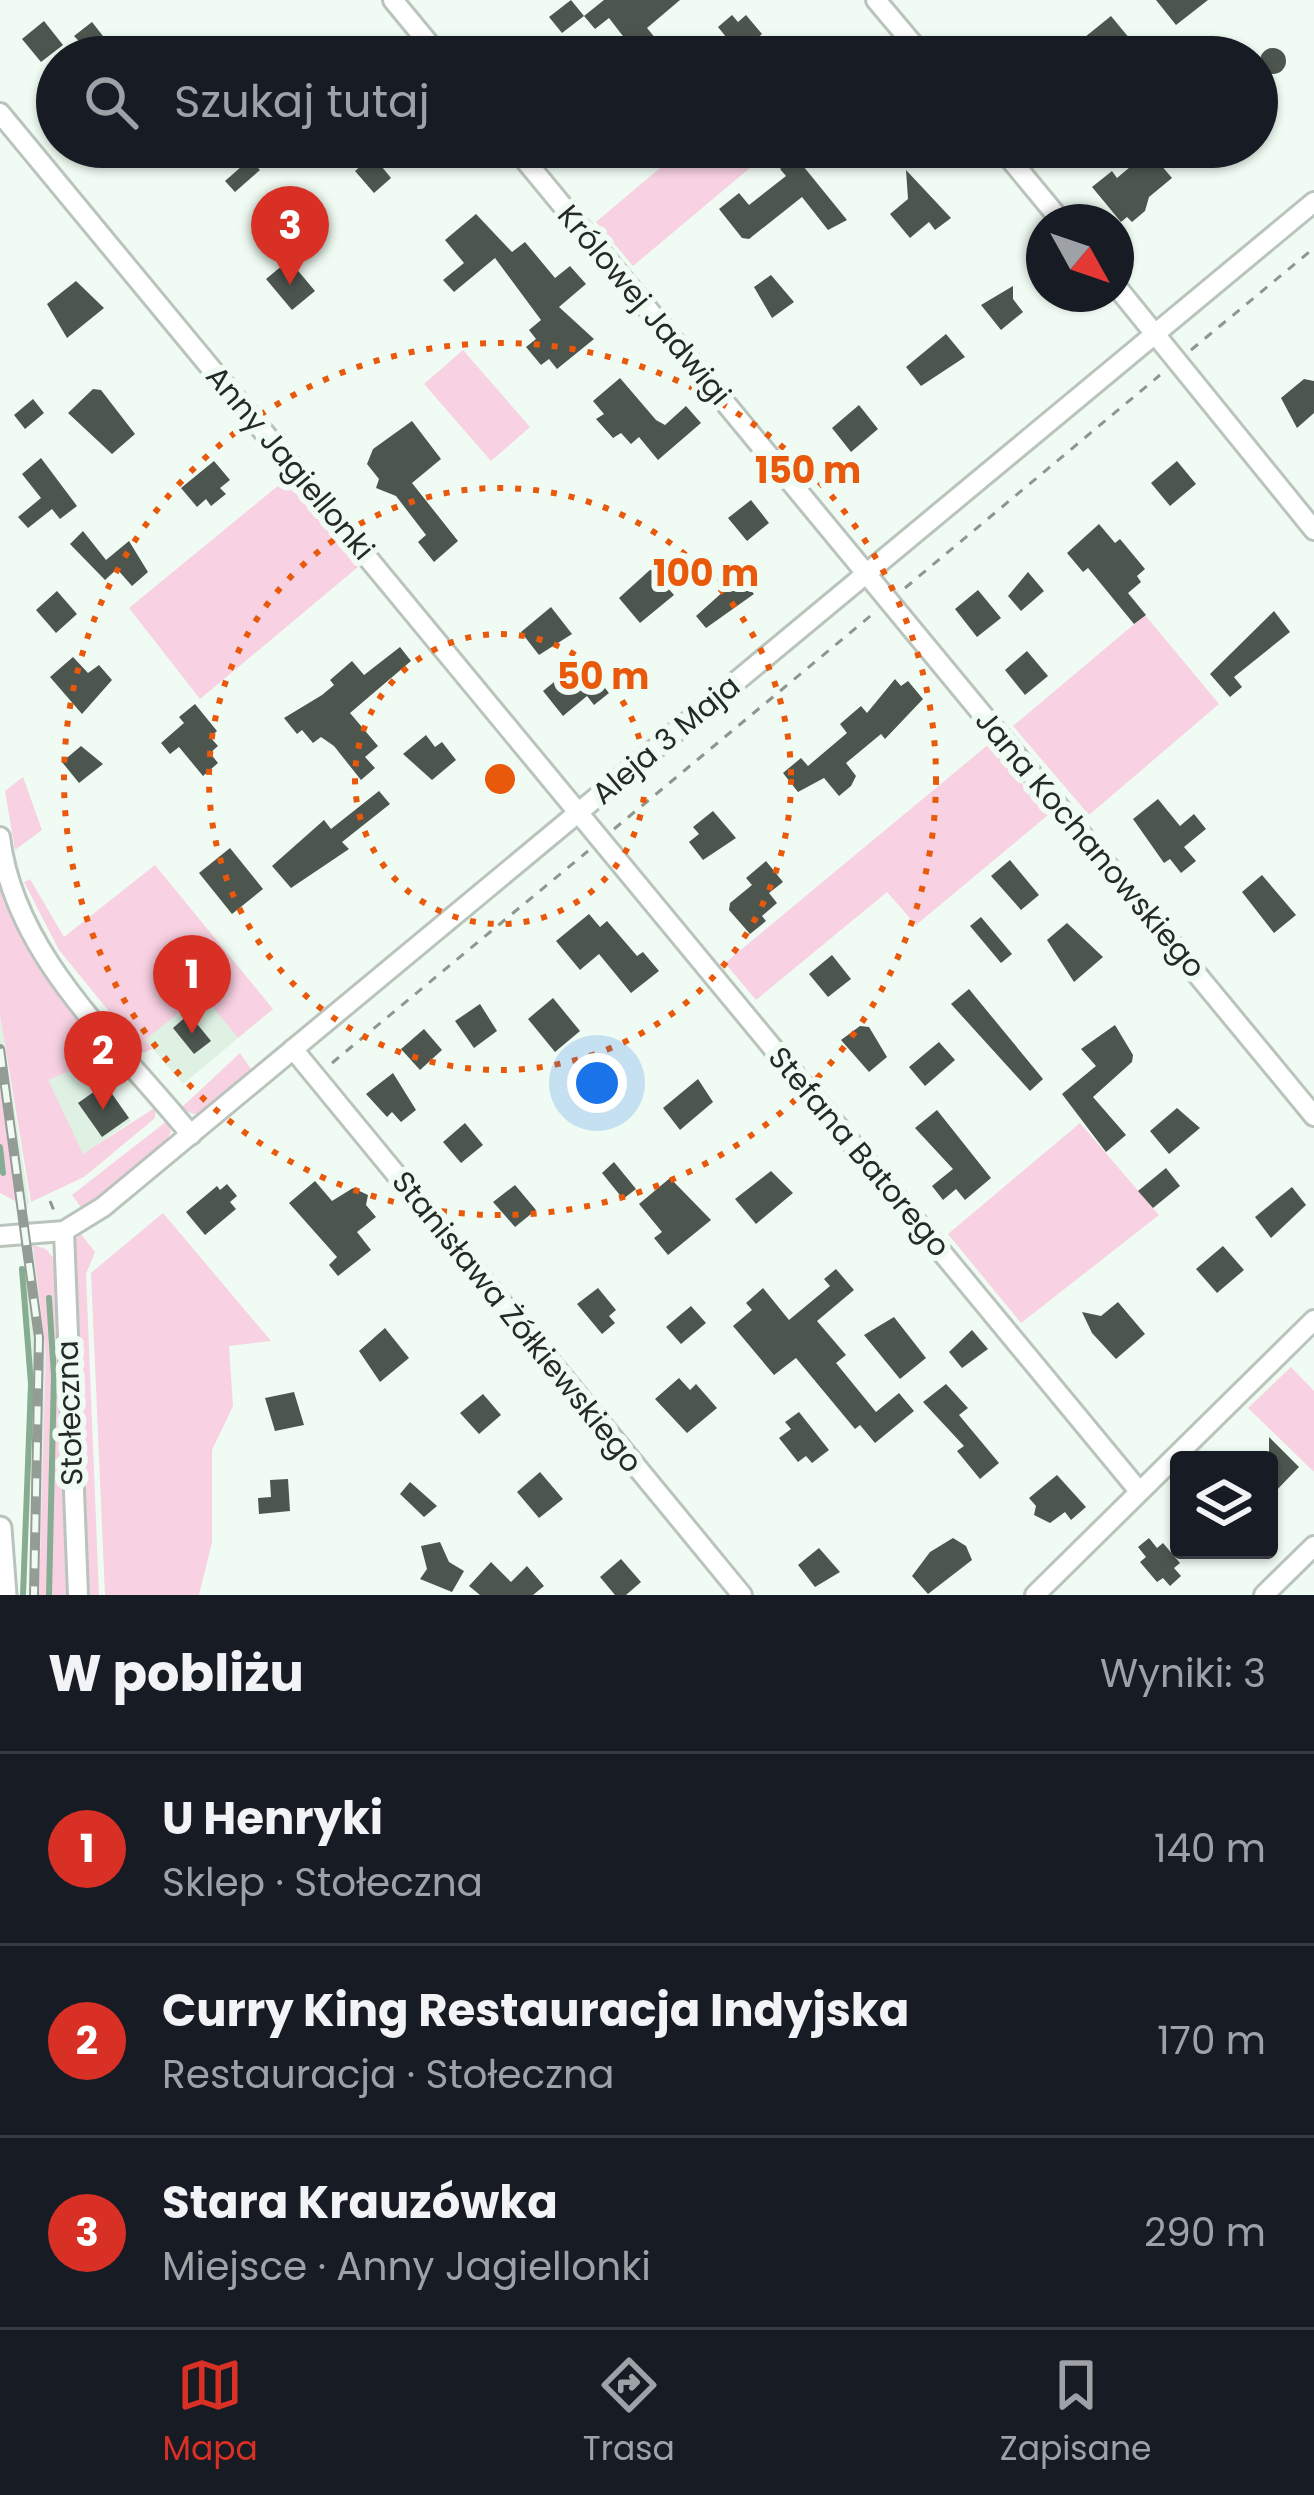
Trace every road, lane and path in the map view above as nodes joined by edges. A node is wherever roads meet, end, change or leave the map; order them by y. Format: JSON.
{"nodes":[{"id":1,"x":393,"y":0,"type":"edge"},
{"id":2,"x":876,"y":0,"type":"edge"},
{"id":3,"x":423,"y":36,"type":"edge"},
{"id":4,"x":906,"y":36,"type":"edge"},
{"id":5,"x":0,"y":113,"type":"edge"},
{"id":6,"x":36,"y":157,"type":"edge"},
{"id":7,"x":45,"y":168,"type":"edge"},
{"id":8,"x":531,"y":168,"type":"edge"},
{"id":9,"x":1017,"y":168,"type":"edge"},
{"id":10,"x":1314,"y":202,"type":"edge"},
{"id":11,"x":1047,"y":204,"type":"edge"},
{"id":12,"x":1314,"y":248,"type":"edge"},
{"id":13,"x":1134,"y":308,"type":"edge"},
{"id":14,"x":1156,"y":334,"type":"junction"},
{"id":15,"x":1176,"y":362,"type":"junction"},
{"id":16,"x":1314,"y":530,"type":"edge"},
{"id":17,"x":866,"y":573,"type":"junction"},
{"id":18,"x":889,"y":601,"type":"junction"},
{"id":19,"x":579,"y":813,"type":"junction"},
{"id":20,"x":0,"y":837,"type":"edge"},
{"id":21,"x":602,"y":839,"type":"junction"},
{"id":22,"x":293,"y":1049,"type":"junction"},
{"id":23,"x":324,"y":1070,"type":"dead end"},
{"id":24,"x":1314,"y":1116,"type":"edge"},
{"id":25,"x":190,"y":1135,"type":"junction"},
{"id":26,"x":64,"y":1231,"type":"junction"},
{"id":27,"x":0,"y":1237,"type":"edge"},
{"id":28,"x":1314,"y":1320,"type":"edge"},
{"id":29,"x":1139,"y":1491,"type":"junction"},
{"id":30,"x":0,"y":1528,"type":"edge"},
{"id":31,"x":1314,"y":1546,"type":"edge"},
{"id":32,"x":5,"y":1595,"type":"edge"},
{"id":33,"x":78,"y":1595,"type":"edge"},
{"id":34,"x":742,"y":1595,"type":"edge"},
{"id":35,"x":1035,"y":1595,"type":"edge"},
{"id":36,"x":1264,"y":1595,"type":"edge"}],
"edges":[{"from":1,"to":3,"type":"street"},
{"from":2,"to":4,"type":"street"},
{"from":5,"to":6,"type":"street","name":"Anny Jagiellonki"},
{"from":7,"to":19,"type":"street","name":"Anny Jagiellonki"},
{"from":8,"to":17,"type":"street","name":"Królowej Jadwigi"},
{"from":9,"to":11,"type":"street"},
{"from":10,"to":14,"type":"street","name":"Aleja 3 Maja"},
{"from":12,"to":15,"type":"path"},
{"from":13,"to":14,"type":"street"},
{"from":14,"to":15,"type":"street"},
{"from":14,"to":17,"type":"street","name":"Aleja 3 Maja"},
{"from":15,"to":16,"type":"street"},
{"from":15,"to":18,"type":"path"},
{"from":17,"to":18,"type":"street","name":"Jana Kochanowskiego"},
{"from":17,"to":19,"type":"street","name":"Aleja 3 Maja"},
{"from":18,"to":21,"type":"path"},
{"from":18,"to":24,"type":"street","name":"Jana Kochanowskiego"},
{"from":19,"to":21,"type":"street","name":"Stefana Batorego"},
{"from":19,"to":22,"type":"street","name":"Aleja 3 Maja"},
{"from":20,"to":25,"type":"street"},
{"from":21,"to":23,"type":"path"},
{"from":21,"to":29,"type":"street","name":"Stefana Batorego"},
{"from":22,"to":25,"type":"street","name":"Aleja 3 Maja"},
{"from":22,"to":34,"type":"street","name":"Stanisława Żółkiewskiego"},
{"from":25,"to":26,"type":"street","name":"Aleja 3 Maja"},
{"from":26,"to":27,"type":"street","name":"Aleja 3 Maja"},
{"from":26,"to":33,"type":"street","name":"Stołeczna"},
{"from":28,"to":29,"type":"street"},
{"from":29,"to":35,"type":"street"},
{"from":30,"to":32,"type":"street"},
{"from":31,"to":36,"type":"street"}]}
